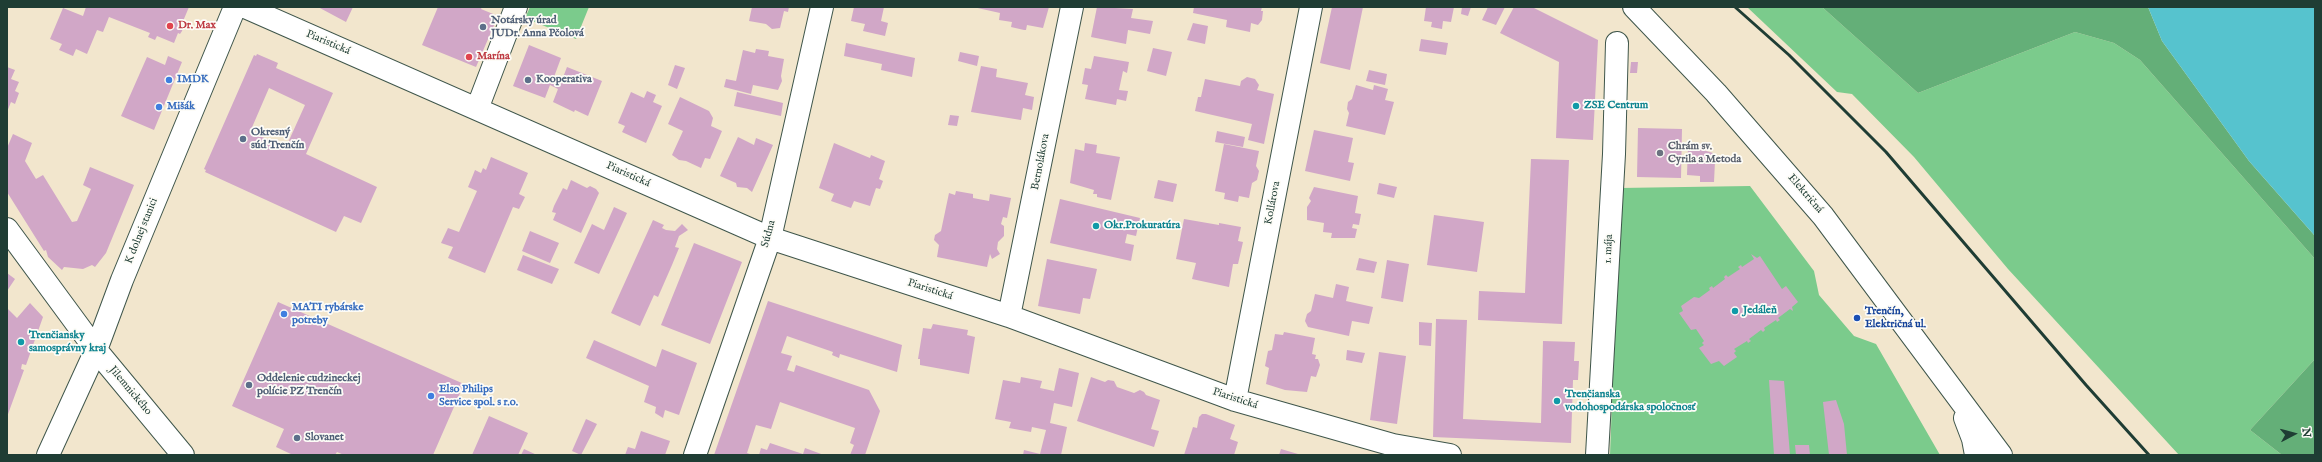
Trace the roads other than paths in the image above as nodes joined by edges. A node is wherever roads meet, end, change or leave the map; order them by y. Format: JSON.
{"nodes":[{"id":1,"x":235,"y":7,"type":"edge"},
{"id":2,"x":245,"y":7,"type":"edge"},
{"id":3,"x":516,"y":7,"type":"edge"},
{"id":4,"x":822,"y":7,"type":"edge"},
{"id":5,"x":1072,"y":7,"type":"edge"},
{"id":6,"x":1311,"y":7,"type":"edge"},
{"id":7,"x":1634,"y":7,"type":"edge"},
{"id":8,"x":1617,"y":43,"type":"dead end"},
{"id":9,"x":477,"y":109,"type":"junction"},
{"id":10,"x":7,"y":229,"type":"edge"},
{"id":11,"x":770,"y":238,"type":"junction"},
{"id":12,"x":1010,"y":316,"type":"junction"},
{"id":13,"x":96,"y":350,"type":"junction"},
{"id":14,"x":1957,"y":397,"type":"junction"},
{"id":15,"x":1234,"y":400,"type":"junction"},
{"id":16,"x":1392,"y":450,"type":"edge"},
{"id":17,"x":48,"y":455,"type":"edge"},
{"id":18,"x":183,"y":455,"type":"edge"},
{"id":19,"x":695,"y":455,"type":"edge"},
{"id":20,"x":1450,"y":455,"type":"edge"},
{"id":21,"x":1597,"y":455,"type":"edge"},
{"id":22,"x":1976,"y":455,"type":"edge"},
{"id":23,"x":2001,"y":455,"type":"edge"}],
"edges":[{"from":1,"to":13,"type":"street","name":"K dolnej stanici"},
{"from":2,"to":9,"type":"street","name":"Piaristická"},
{"from":3,"to":9,"type":"street"},
{"from":4,"to":11,"type":"street","name":"Súdna"},
{"from":5,"to":12,"type":"street","name":"Bernolákova"},
{"from":6,"to":15,"type":"street","name":"Kollárova"},
{"from":7,"to":14,"type":"street","name":"Električná"},
{"from":8,"to":21,"type":"street","name":"1. mája"},
{"from":9,"to":11,"type":"street","name":"Piaristická"},
{"from":10,"to":13,"type":"street","name":"Jilemnického"},
{"from":11,"to":12,"type":"street","name":"Piaristická"},
{"from":11,"to":19,"type":"street","name":"Súdna"},
{"from":12,"to":15,"type":"street","name":"Piaristická"},
{"from":13,"to":17,"type":"street","name":"K dolnej stanici"},
{"from":13,"to":18,"type":"street","name":"Jilemnického"},
{"from":14,"to":22,"type":"street"},
{"from":14,"to":23,"type":"street"},
{"from":15,"to":16,"type":"street","name":"Piaristická"},
{"from":16,"to":20,"type":"street","name":"Piaristická"}]}
